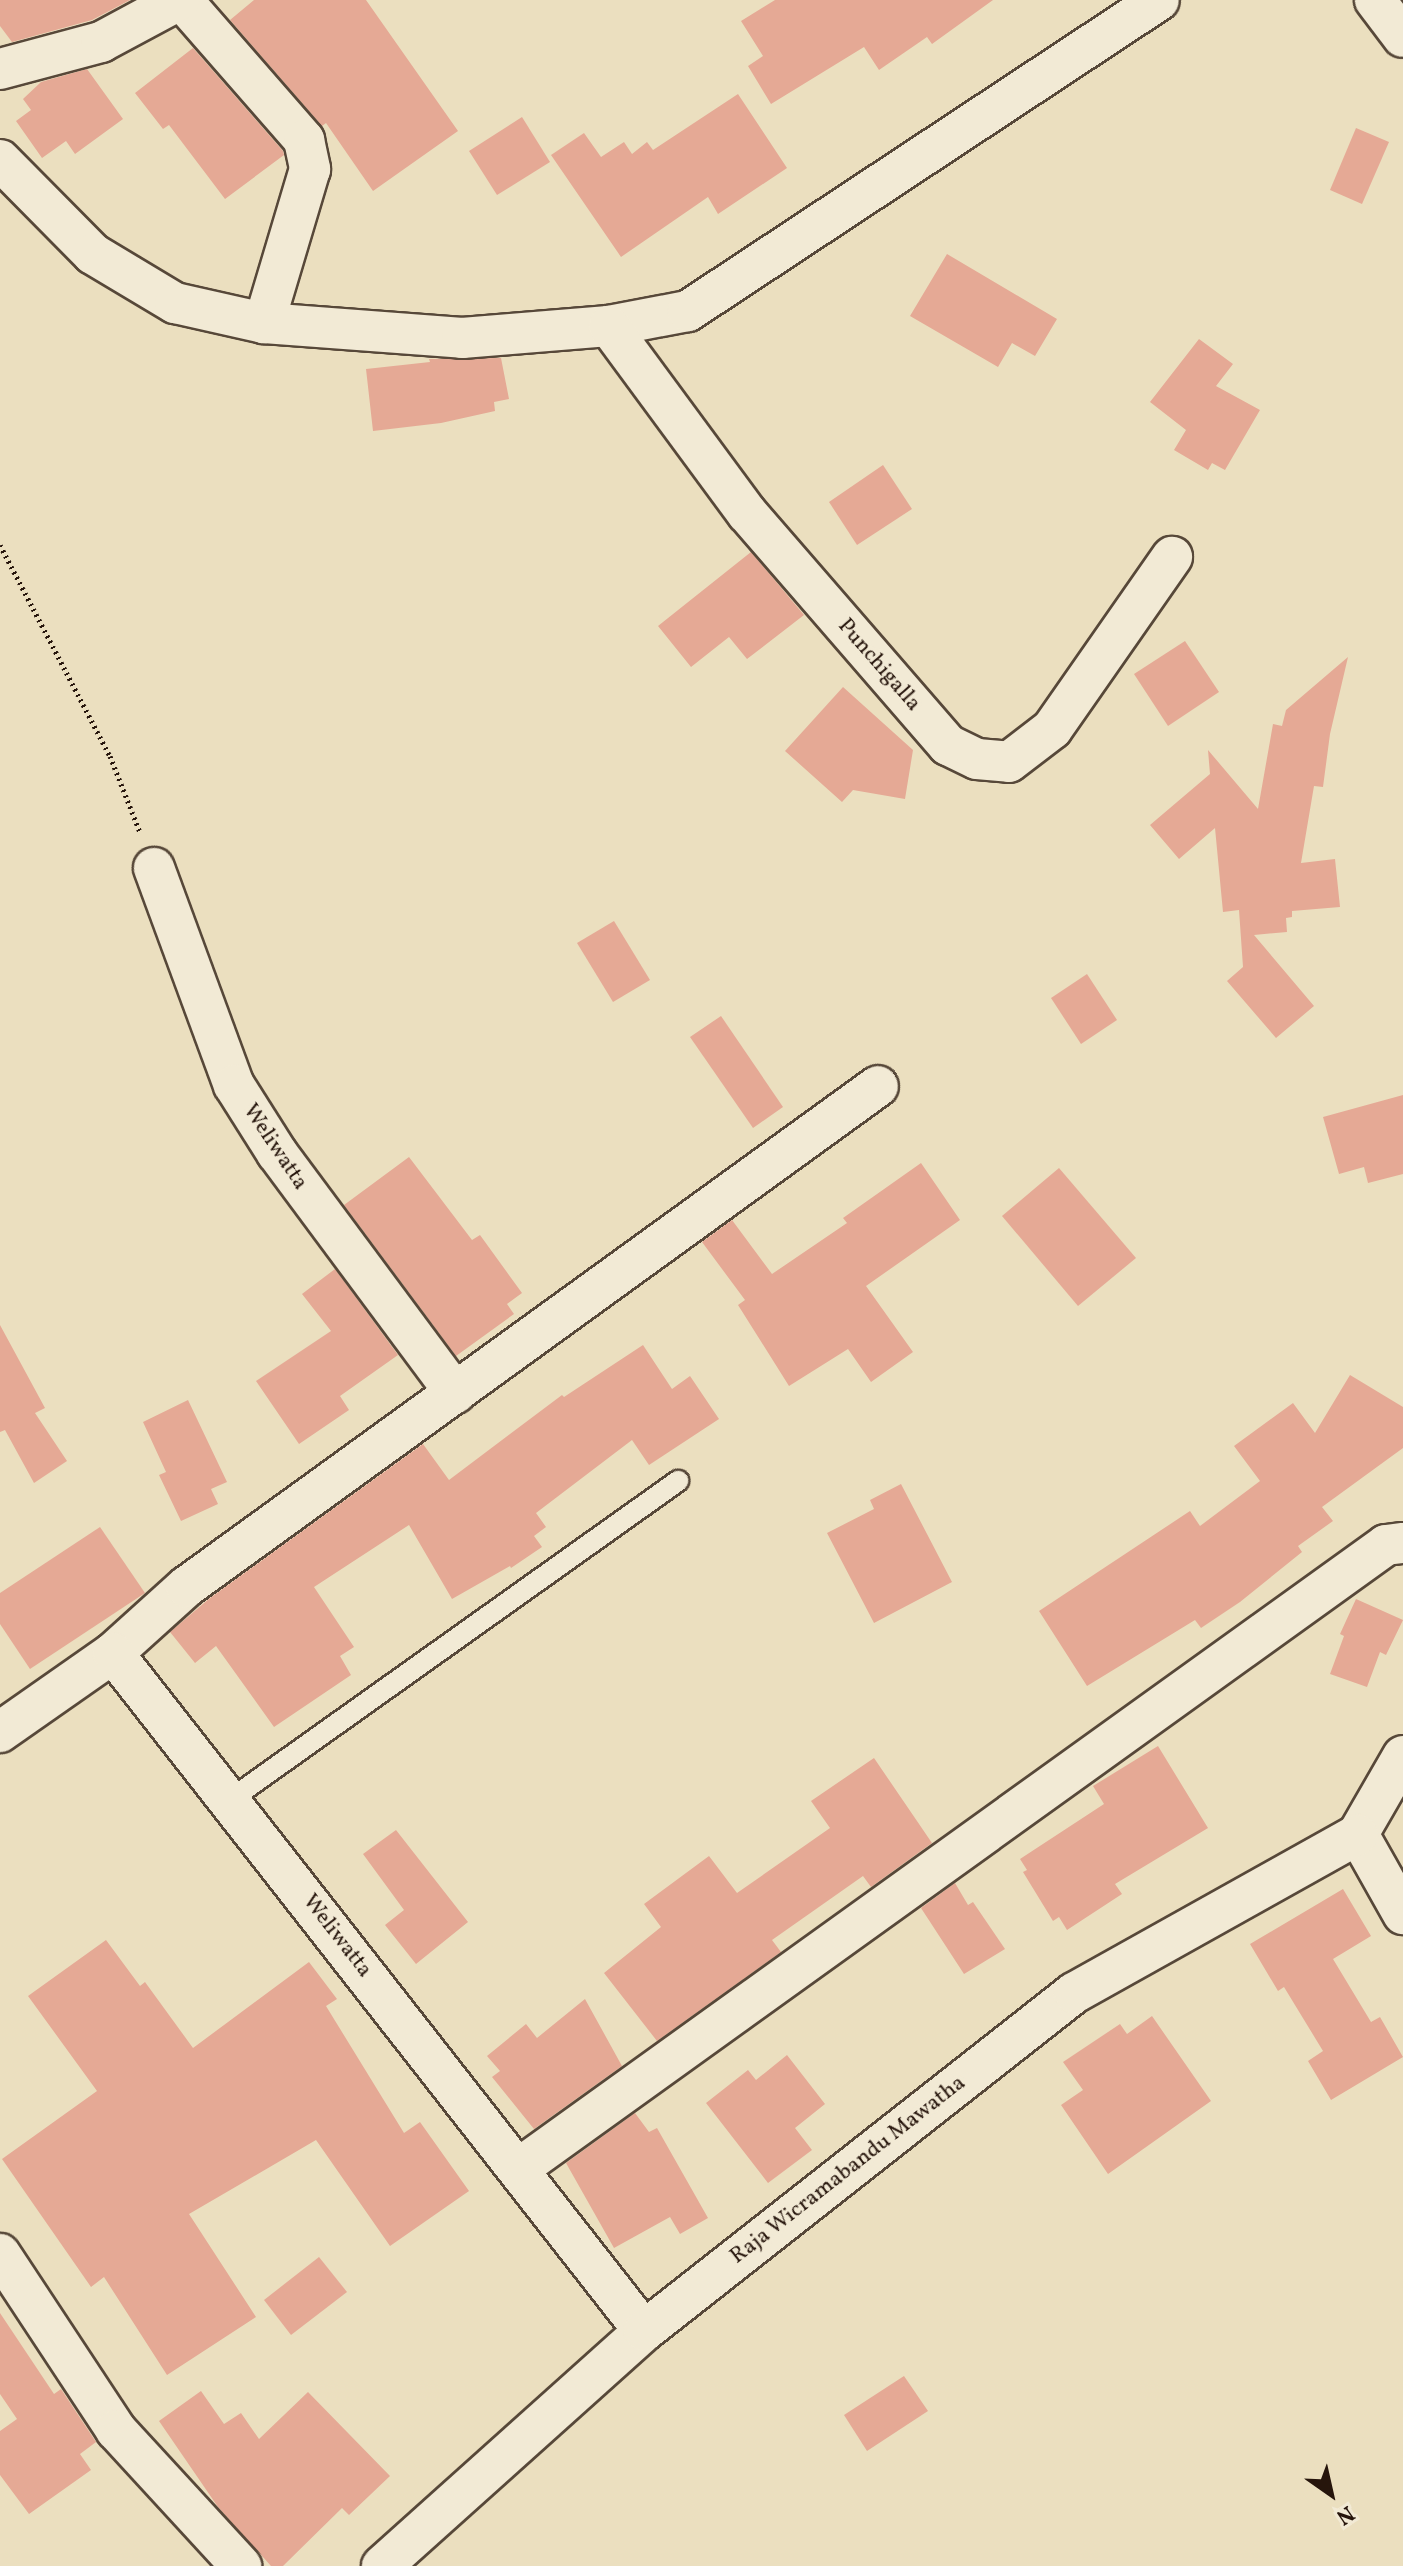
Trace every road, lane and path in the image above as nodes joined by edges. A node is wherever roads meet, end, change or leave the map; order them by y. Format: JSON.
{"nodes":[{"id":1,"x":180,"y":0,"type":"edge"},
{"id":2,"x":1159,"y":0,"type":"edge"},
{"id":3,"x":1375,"y":0,"type":"edge"},
{"id":4,"x":1403,"y":37,"type":"edge"},
{"id":5,"x":0,"y":69,"type":"edge"},
{"id":6,"x":0,"y":160,"type":"edge"},
{"id":7,"x":264,"y":323,"type":"junction"},
{"id":8,"x":609,"y":326,"type":"junction"},
{"id":9,"x":0,"y":545,"type":"edge"},
{"id":10,"x":1172,"y":557,"type":"dead end"},
{"id":11,"x":154,"y":868,"type":"joint"},
{"id":12,"x":878,"y":1086,"type":"dead end"},
{"id":13,"x":455,"y":1393,"type":"junction"},
{"id":14,"x":678,"y":1481,"type":"dead end"},
{"id":15,"x":1403,"y":1543,"type":"edge"},
{"id":16,"x":113,"y":1653,"type":"junction"},
{"id":17,"x":0,"y":1732,"type":"edge"},
{"id":18,"x":1403,"y":1756,"type":"edge"},
{"id":19,"x":231,"y":1799,"type":"junction"},
{"id":20,"x":1358,"y":1834,"type":"junction"},
{"id":21,"x":1403,"y":1914,"type":"edge"},
{"id":22,"x":518,"y":2169,"type":"junction"},
{"id":23,"x":0,"y":2254,"type":"edge"},
{"id":24,"x":644,"y":2331,"type":"junction"},
{"id":25,"x":241,"y":2566,"type":"edge"},
{"id":26,"x":382,"y":2566,"type":"edge"}],
"edges":[{"from":1,"to":5,"type":"street"},
{"from":1,"to":7,"type":"street"},
{"from":2,"to":8,"type":"street"},
{"from":3,"to":4,"type":"street"},
{"from":6,"to":7,"type":"street"},
{"from":7,"to":8,"type":"street"},
{"from":8,"to":10,"type":"street","name":"Punchigalla"},
{"from":9,"to":11,"type":"path"},
{"from":11,"to":13,"type":"street","name":"Weliwatta"},
{"from":12,"to":13,"type":"street"},
{"from":13,"to":16,"type":"street"},
{"from":14,"to":19,"type":"lane"},
{"from":15,"to":22,"type":"street"},
{"from":16,"to":17,"type":"street"},
{"from":16,"to":19,"type":"street","name":"Weliwatta"},
{"from":18,"to":20,"type":"street"},
{"from":19,"to":22,"type":"street","name":"Weliwatta"},
{"from":20,"to":21,"type":"street"},
{"from":20,"to":24,"type":"street","name":"Raja Wicramabandu Mawatha"},
{"from":22,"to":24,"type":"street","name":"Weliwatta"},
{"from":23,"to":25,"type":"street"},
{"from":24,"to":26,"type":"street","name":"Raja Wicramabandu Mawatha"}]}
